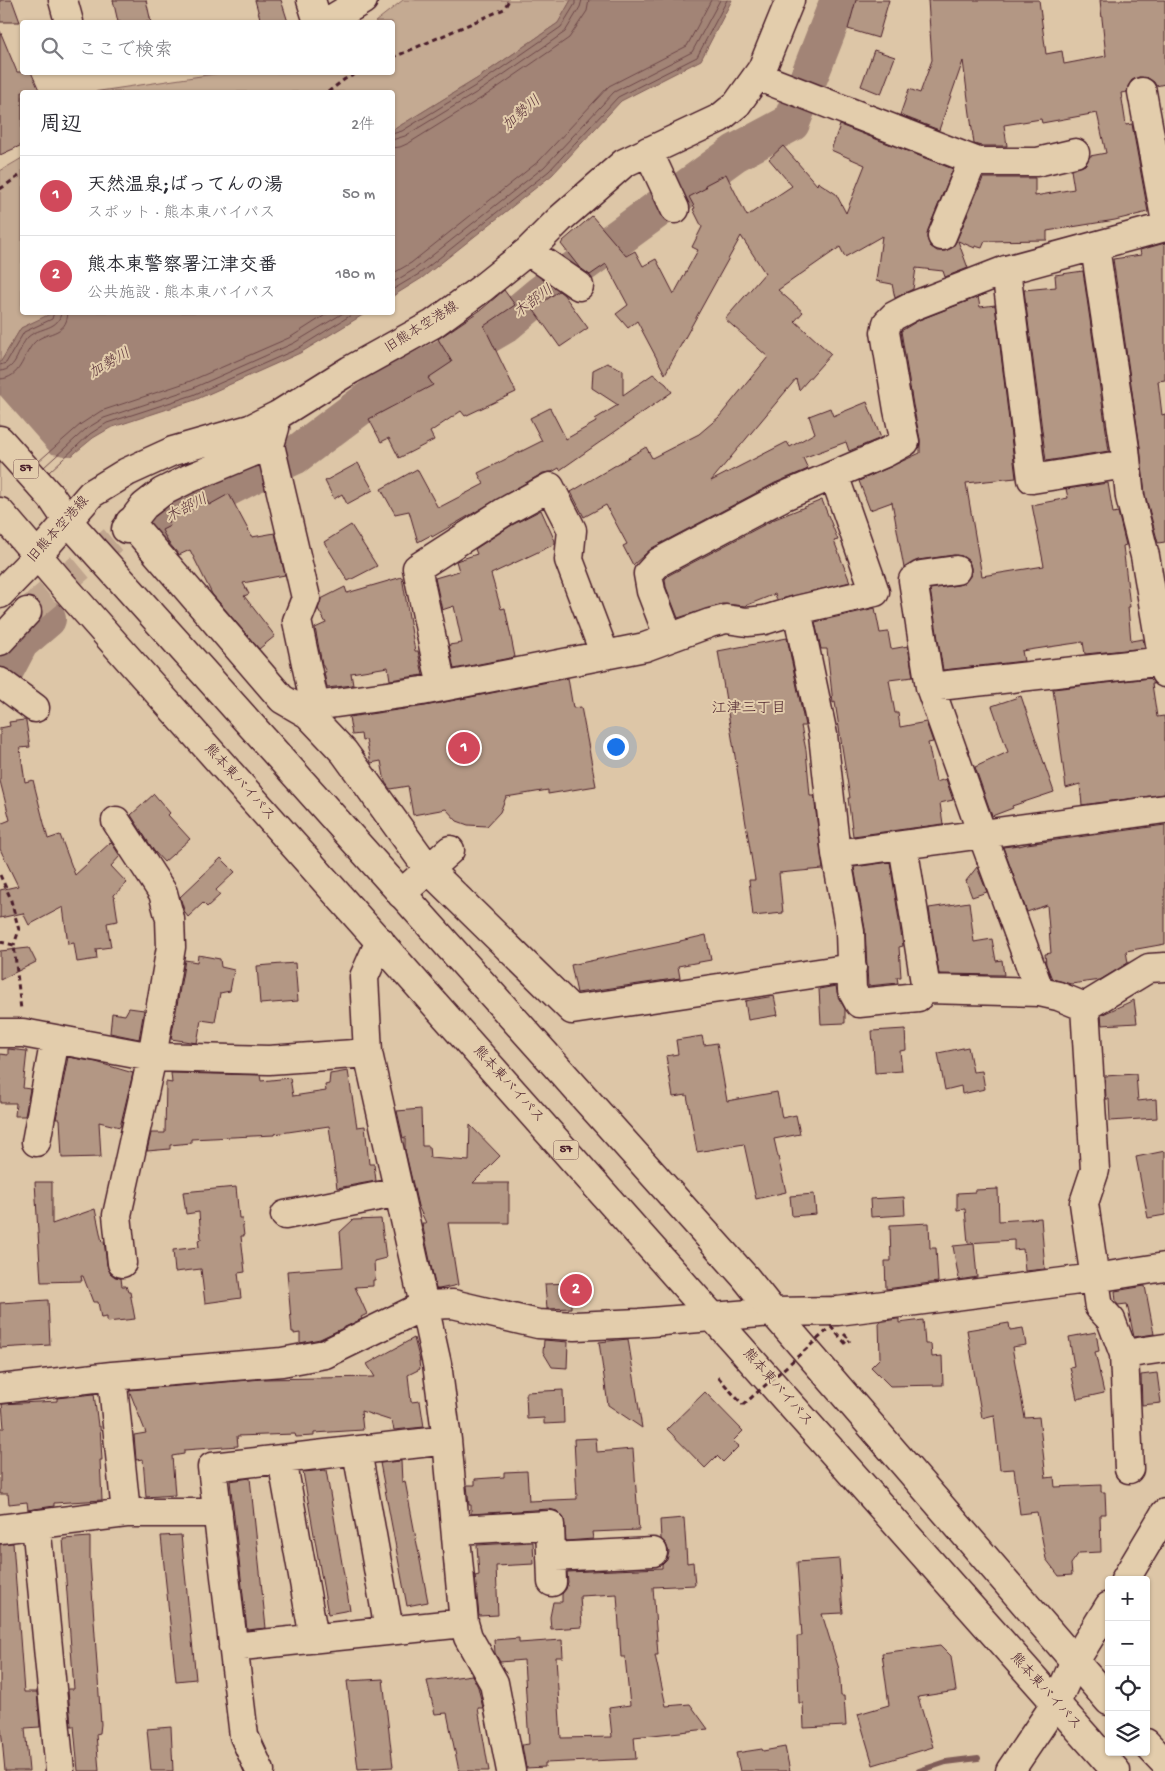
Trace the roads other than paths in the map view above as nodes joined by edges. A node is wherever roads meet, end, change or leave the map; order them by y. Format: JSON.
{"nodes":[{"id":1,"x":62,"y":0,"type":"edge"},
{"id":2,"x":311,"y":0,"type":"edge"},
{"id":3,"x":363,"y":0,"type":"edge"},
{"id":4,"x":790,"y":0,"type":"edge"},
{"id":5,"x":68,"y":20,"type":"edge"},
{"id":6,"x":317,"y":20,"type":"edge"},
{"id":7,"x":330,"y":20,"type":"edge"},
{"id":8,"x":757,"y":76,"type":"junction"},
{"id":9,"x":1142,"y":92,"type":"dead end"},
{"id":10,"x":648,"y":151,"type":"junction"},
{"id":11,"x":1075,"y":153,"type":"dead end"},
{"id":12,"x":973,"y":160,"type":"junction"},
{"id":13,"x":675,"y":209,"type":"dead end"},
{"id":14,"x":1165,"y":217,"type":"edge"},
{"id":15,"x":1165,"y":227,"type":"edge"},
{"id":16,"x":942,"y":236,"type":"dead end"},
{"id":17,"x":1095,"y":247,"type":"junction"},
{"id":18,"x":528,"y":251,"type":"junction"},
{"id":19,"x":1006,"y":270,"type":"junction"},
{"id":20,"x":579,"y":286,"type":"dead end"},
{"id":21,"x":278,"y":415,"type":"junction"},
{"id":22,"x":0,"y":440,"type":"edge"},
{"id":23,"x":270,"y":445,"type":"junction"},
{"id":24,"x":1126,"y":464,"type":"junction"},
{"id":25,"x":834,"y":475,"type":"junction"},
{"id":26,"x":68,"y":520,"type":"junction"},
{"id":27,"x":8,"y":521,"type":"edge"},
{"id":28,"x":1155,"y":555,"type":"edge"},
{"id":29,"x":37,"y":556,"type":"junction"},
{"id":30,"x":956,"y":570,"type":"dead end"},
{"id":31,"x":0,"y":594,"type":"edge"},
{"id":32,"x":797,"y":610,"type":"junction"},
{"id":33,"x":28,"y":612,"type":"tunnel mouth"},
{"id":34,"x":670,"y":638,"type":"junction"},
{"id":35,"x":0,"y":641,"type":"edge"},
{"id":36,"x":605,"y":654,"type":"junction"},
{"id":37,"x":1164,"y":665,"type":"edge"},
{"id":38,"x":442,"y":687,"type":"junction"},
{"id":39,"x":930,"y":687,"type":"junction"},
{"id":40,"x":312,"y":710,"type":"junction"},
{"id":41,"x":1165,"y":809,"type":"edge"},
{"id":42,"x":116,"y":821,"type":"dead end"},
{"id":43,"x":982,"y":834,"type":"junction"},
{"id":44,"x":903,"y":845,"type":"junction"},
{"id":45,"x":450,"y":850,"type":"dead end"},
{"id":46,"x":836,"y":854,"type":"junction"},
{"id":47,"x":429,"y":870,"type":"junction"},
{"id":48,"x":401,"y":894,"type":"junction"},
{"id":49,"x":380,"y":941,"type":"junction"},
{"id":50,"x":1165,"y":967,"type":"edge"},
{"id":51,"x":852,"y":968,"type":"junction"},
{"id":52,"x":926,"y":989,"type":"junction"},
{"id":53,"x":1040,"y":992,"type":"junction"},
{"id":54,"x":1085,"y":1007,"type":"junction"},
{"id":55,"x":12,"y":1033,"type":"edge"},
{"id":56,"x":55,"y":1039,"type":"junction"},
{"id":57,"x":368,"y":1053,"type":"junction"},
{"id":58,"x":152,"y":1057,"type":"junction"},
{"id":59,"x":36,"y":1142,"type":"dead end"},
{"id":60,"x":402,"y":1202,"type":"junction"},
{"id":61,"x":285,"y":1215,"type":"dead end"},
{"id":62,"x":344,"y":1218,"type":"dead end"},
{"id":63,"x":122,"y":1263,"type":"dead end"},
{"id":64,"x":1165,"y":1267,"type":"edge"},
{"id":65,"x":1095,"y":1278,"type":"junction"},
{"id":66,"x":425,"y":1305,"type":"junction"},
{"id":67,"x":773,"y":1312,"type":"junction"},
{"id":68,"x":714,"y":1317,"type":"junction"},
{"id":69,"x":1165,"y":1348,"type":"edge"},
{"id":70,"x":1124,"y":1354,"type":"junction"},
{"id":71,"x":112,"y":1376,"type":"junction"},
{"id":72,"x":0,"y":1389,"type":"edge"},
{"id":73,"x":447,"y":1440,"type":"junction"},
{"id":74,"x":357,"y":1451,"type":"junction"},
{"id":75,"x":282,"y":1459,"type":"junction"},
{"id":76,"x":1129,"y":1469,"type":"dead end"},
{"id":77,"x":126,"y":1513,"type":"junction"},
{"id":78,"x":218,"y":1513,"type":"junction"},
{"id":79,"x":1165,"y":1513,"type":"edge"},
{"id":80,"x":36,"y":1524,"type":"junction"},
{"id":81,"x":0,"y":1529,"type":"edge"},
{"id":82,"x":456,"y":1530,"type":"junction"},
{"id":83,"x":653,"y":1552,"type":"dead end"},
{"id":84,"x":1127,"y":1576,"type":"edge"},
{"id":85,"x":1105,"y":1613,"type":"edge"},
{"id":86,"x":464,"y":1622,"type":"junction"},
{"id":87,"x":389,"y":1630,"type":"junction"},
{"id":88,"x":314,"y":1638,"type":"junction"},
{"id":89,"x":234,"y":1647,"type":"junction"},
{"id":90,"x":1074,"y":1663,"type":"junction"},
{"id":91,"x":1105,"y":1697,"type":"edge"},
{"id":92,"x":1056,"y":1704,"type":"junction"},
{"id":93,"x":1150,"y":1747,"type":"edge"},
{"id":94,"x":1165,"y":1764,"type":"edge"},
{"id":95,"x":60,"y":1771,"type":"edge"},
{"id":96,"x":260,"y":1771,"type":"edge"},
{"id":97,"x":511,"y":1771,"type":"edge"},
{"id":98,"x":1010,"y":1771,"type":"edge"},
{"id":99,"x":1116,"y":1771,"type":"edge"}],
"edges":[{"from":1,"to":5,"type":"main road"},
{"from":2,"to":6,"type":"main road"},
{"from":3,"to":7,"type":"main road"},
{"from":4,"to":8,"type":"main road","name":"旧熊本空港線"},
{"from":8,"to":10,"type":"main road","name":"旧熊本空港線"},
{"from":8,"to":12,"type":"main road"},
{"from":9,"to":14,"type":"main road"},
{"from":10,"to":13,"type":"main road"},
{"from":10,"to":18,"type":"main road","name":"旧熊本空港線"},
{"from":11,"to":12,"type":"main road"},
{"from":12,"to":16,"type":"main road"},
{"from":15,"to":17,"type":"main road"},
{"from":17,"to":19,"type":"main road"},
{"from":17,"to":24,"type":"main road"},
{"from":18,"to":20,"type":"main road"},
{"from":18,"to":21,"type":"main road","name":"旧熊本空港線"},
{"from":19,"to":24,"type":"main road"},
{"from":19,"to":25,"type":"main road"},
{"from":21,"to":23,"type":"main road"},
{"from":21,"to":26,"type":"main road","name":"旧熊本空港線"},
{"from":22,"to":26,"type":"main road","number":"57"},
{"from":23,"to":40,"type":"main road"},
{"from":23,"to":40,"type":"main road"},
{"from":24,"to":28,"type":"main road"},
{"from":25,"to":32,"type":"main road"},
{"from":25,"to":34,"type":"main road"},
{"from":26,"to":29,"type":"main road","name":"旧熊本空港線"},
{"from":26,"to":48,"type":"main road","number":"57"},
{"from":27,"to":29,"type":"main road","name":"熊本東バイパス","number":"57"},
{"from":28,"to":37,"type":"main road"},
{"from":29,"to":31,"type":"main road","name":"旧熊本空港線"},
{"from":29,"to":49,"type":"main road","name":"熊本東バイパス","number":"57"},
{"from":30,"to":39,"type":"main road"},
{"from":32,"to":34,"type":"main road"},
{"from":32,"to":46,"type":"main road"},
{"from":33,"to":35,"type":"main road"},
{"from":34,"to":36,"type":"main road"},
{"from":36,"to":38,"type":"main road"},
{"from":36,"to":38,"type":"main road"},
{"from":37,"to":39,"type":"main road"},
{"from":38,"to":40,"type":"main road"},
{"from":39,"to":43,"type":"main road"},
{"from":40,"to":47,"type":"main road"},
{"from":41,"to":43,"type":"main road"},
{"from":42,"to":58,"type":"main road"},
{"from":43,"to":44,"type":"main road"},
{"from":43,"to":53,"type":"main road"},
{"from":44,"to":46,"type":"main road"},
{"from":44,"to":52,"type":"main road"},
{"from":45,"to":47,"type":"main road"},
{"from":46,"to":51,"type":"main road"},
{"from":47,"to":48,"type":"main road"},
{"from":47,"to":51,"type":"main road"},
{"from":48,"to":67,"type":"main road","number":"57"},
{"from":49,"to":57,"type":"main road"},
{"from":49,"to":68,"type":"main road","name":"熊本東バイパス","number":"57"},
{"from":50,"to":54,"type":"main road"},
{"from":51,"to":52,"type":"main road"},
{"from":52,"to":53,"type":"main road"},
{"from":53,"to":54,"type":"main road"},
{"from":54,"to":65,"type":"main road"},
{"from":55,"to":56,"type":"main road"},
{"from":56,"to":58,"type":"main road"},
{"from":56,"to":59,"type":"main road"},
{"from":57,"to":58,"type":"main road"},
{"from":57,"to":60,"type":"main road"},
{"from":58,"to":63,"type":"main road"},
{"from":60,"to":61,"type":"main road"},
{"from":60,"to":62,"type":"main road"},
{"from":60,"to":66,"type":"main road"},
{"from":64,"to":65,"type":"main road"},
{"from":65,"to":67,"type":"main road"},
{"from":65,"to":70,"type":"main road"},
{"from":66,"to":68,"type":"main road"},
{"from":66,"to":71,"type":"main road"},
{"from":66,"to":73,"type":"main road"},
{"from":67,"to":68,"type":"main road"},
{"from":67,"to":90,"type":"main road","number":"57"},
{"from":68,"to":92,"type":"main road","name":"熊本東バイパス","number":"57"},
{"from":69,"to":70,"type":"main road"},
{"from":70,"to":76,"type":"main road"},
{"from":71,"to":72,"type":"main road"},
{"from":71,"to":77,"type":"main road"},
{"from":73,"to":74,"type":"main road"},
{"from":73,"to":82,"type":"main road"},
{"from":74,"to":75,"type":"main road"},
{"from":74,"to":87,"type":"main road"},
{"from":75,"to":78,"type":"main road"},
{"from":75,"to":88,"type":"main road"},
{"from":77,"to":78,"type":"main road"},
{"from":77,"to":80,"type":"main road"},
{"from":78,"to":89,"type":"main road"},
{"from":79,"to":84,"type":"main road"},
{"from":80,"to":81,"type":"main road"},
{"from":80,"to":95,"type":"main road"},
{"from":82,"to":83,"type":"main road"},
{"from":82,"to":86,"type":"main road"},
{"from":85,"to":90,"type":"main road"},
{"from":86,"to":87,"type":"main road"},
{"from":86,"to":97,"type":"main road"},
{"from":87,"to":88,"type":"main road"},
{"from":88,"to":89,"type":"main road"},
{"from":89,"to":96,"type":"main road"},
{"from":90,"to":91,"type":"main road","number":"57"},
{"from":90,"to":92,"type":"main road"},
{"from":92,"to":98,"type":"main road"},
{"from":92,"to":99,"type":"main road","name":"熊本東バイパス","number":"57"},
{"from":93,"to":94,"type":"main road"}]}
